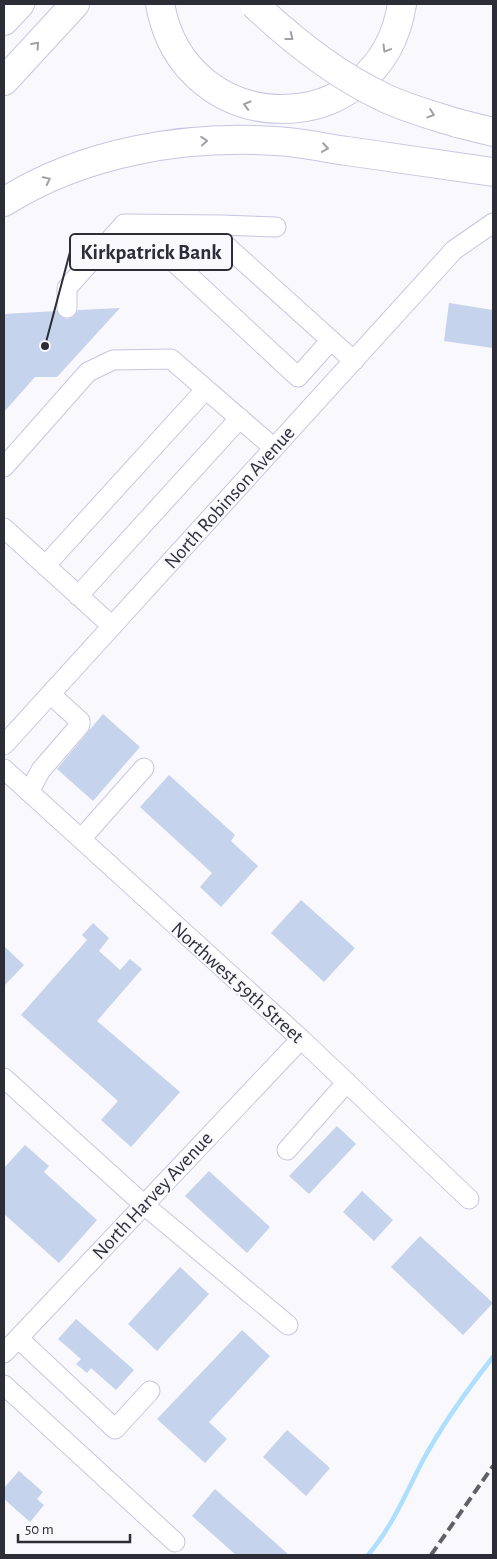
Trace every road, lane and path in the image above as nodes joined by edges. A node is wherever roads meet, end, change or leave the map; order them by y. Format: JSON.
{"nodes":[{"id":1,"x":20,"y":4,"type":"edge"},
{"id":2,"x":75,"y":4,"type":"edge"},
{"id":3,"x":160,"y":4,"type":"edge"},
{"id":4,"x":254,"y":4,"type":"edge"},
{"id":5,"x":402,"y":4,"type":"edge"},
{"id":6,"x":4,"y":21,"type":"edge"},
{"id":7,"x":4,"y":81,"type":"edge"},
{"id":8,"x":493,"y":132,"type":"edge"},
{"id":9,"x":493,"y":172,"type":"edge"},
{"id":10,"x":4,"y":202,"type":"edge"},
{"id":11,"x":493,"y":223,"type":"edge"},
{"id":12,"x":133,"y":224,"type":"junction"},
{"id":13,"x":221,"y":225,"type":"junction"},
{"id":14,"x":276,"y":227,"type":"dead end"},
{"id":15,"x":67,"y":308,"type":"dead end"},
{"id":16,"x":331,"y":340,"type":"junction"},
{"id":17,"x":354,"y":361,"type":"junction"},
{"id":18,"x":206,"y":389,"type":"junction"},
{"id":19,"x":240,"y":418,"type":"junction"},
{"id":20,"x":274,"y":448,"type":"junction"},
{"id":21,"x":4,"y":467,"type":"edge"},
{"id":22,"x":4,"y":528,"type":"edge"},
{"id":23,"x":45,"y":566,"type":"junction"},
{"id":24,"x":78,"y":596,"type":"junction"},
{"id":25,"x":112,"y":626,"type":"junction"},
{"id":26,"x":50,"y":694,"type":"junction"},
{"id":27,"x":4,"y":745,"type":"edge"},
{"id":28,"x":144,"y":768,"type":"dead end"},
{"id":29,"x":4,"y":769,"type":"edge"},
{"id":30,"x":29,"y":792,"type":"junction"},
{"id":31,"x":81,"y":839,"type":"junction"},
{"id":32,"x":301,"y":1039,"type":"junction"},
{"id":33,"x":4,"y":1078,"type":"edge"},
{"id":34,"x":346,"y":1082,"type":"junction"},
{"id":35,"x":287,"y":1150,"type":"dead end"},
{"id":36,"x":468,"y":1199,"type":"dead end"},
{"id":37,"x":143,"y":1204,"type":"junction"},
{"id":38,"x":288,"y":1325,"type":"dead end"},
{"id":39,"x":18,"y":1338,"type":"junction"},
{"id":40,"x":4,"y":1353,"type":"edge"},
{"id":41,"x":4,"y":1385,"type":"edge"},
{"id":42,"x":150,"y":1391,"type":"dead end"},
{"id":43,"x":175,"y":1542,"type":"dead end"}],
"edges":[{"from":1,"to":6,"type":"highway"},
{"from":7,"to":2,"type":"highway","one_way":true},
{"from":5,"to":3,"type":"highway","one_way":true},
{"from":4,"to":8,"type":"highway","one_way":true,"bridge":true},
{"from":10,"to":9,"type":"highway","one_way":true},
{"from":11,"to":17,"type":"street","name":"North Robinson Avenue"},
{"from":12,"to":13,"type":"street"},
{"from":12,"to":15,"type":"street"},
{"from":12,"to":16,"type":"street"},
{"from":13,"to":14,"type":"street"},
{"from":13,"to":16,"type":"street"},
{"from":16,"to":17,"type":"street"},
{"from":17,"to":20,"type":"street","name":"North Robinson Avenue"},
{"from":18,"to":19,"type":"street"},
{"from":18,"to":21,"type":"street"},
{"from":18,"to":23,"type":"street"},
{"from":19,"to":20,"type":"street"},
{"from":19,"to":24,"type":"street"},
{"from":20,"to":25,"type":"street","name":"North Robinson Avenue"},
{"from":22,"to":23,"type":"street"},
{"from":23,"to":24,"type":"street"},
{"from":24,"to":25,"type":"street"},
{"from":25,"to":26,"type":"street","name":"North Robinson Avenue"},
{"from":26,"to":27,"type":"street","name":"North Robinson Avenue"},
{"from":26,"to":30,"type":"street"},
{"from":28,"to":31,"type":"street"},
{"from":29,"to":30,"type":"street","name":"Northwest 59th Street"},
{"from":30,"to":31,"type":"street","name":"Northwest 59th Street"},
{"from":31,"to":32,"type":"street","name":"Northwest 59th Street"},
{"from":32,"to":34,"type":"street","name":"Northwest 59th Street"},
{"from":32,"to":37,"type":"street","name":"North Harvey Avenue"},
{"from":33,"to":37,"type":"street"},
{"from":34,"to":35,"type":"street"},
{"from":34,"to":36,"type":"street","name":"Northwest 59th Street"},
{"from":37,"to":38,"type":"street"},
{"from":37,"to":39,"type":"street","name":"North Harvey Avenue"},
{"from":39,"to":40,"type":"street","name":"North Harvey Avenue"},
{"from":39,"to":42,"type":"street"},
{"from":41,"to":43,"type":"street"}]}
